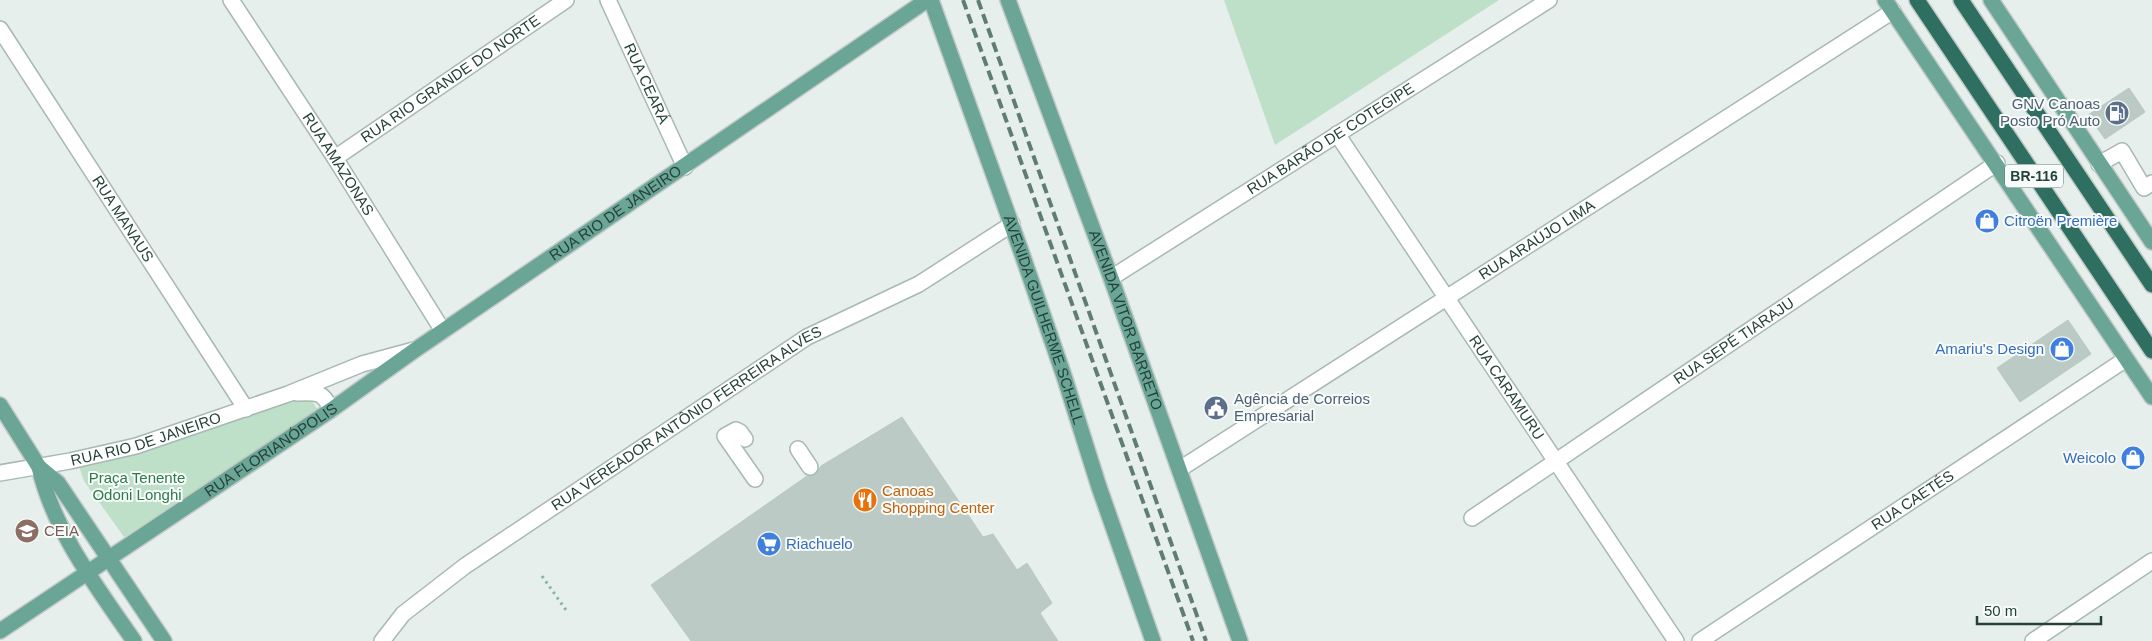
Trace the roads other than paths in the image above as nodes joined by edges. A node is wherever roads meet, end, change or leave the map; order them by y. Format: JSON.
{"nodes":[{"id":1,"x":231,"y":0,"type":"edge"},
{"id":2,"x":566,"y":0,"type":"edge"},
{"id":3,"x":608,"y":0,"type":"edge"},
{"id":4,"x":927,"y":0,"type":"edge"},
{"id":5,"x":932,"y":0,"type":"edge"},
{"id":6,"x":1008,"y":0,"type":"edge"},
{"id":7,"x":1549,"y":0,"type":"edge"},
{"id":8,"x":1917,"y":0,"type":"edge"},
{"id":9,"x":1960,"y":0,"type":"edge"},
{"id":10,"x":1990,"y":0,"type":"edge"},
{"id":11,"x":1889,"y":5,"type":"edge"},
{"id":12,"x":0,"y":29,"type":"edge"},
{"id":13,"x":1337,"y":134,"type":"junction"},
{"id":14,"x":334,"y":158,"type":"junction"},
{"id":15,"x":1997,"y":164,"type":"junction"},
{"id":16,"x":2099,"y":164,"type":"junction"},
{"id":17,"x":685,"y":167,"type":"junction"},
{"id":18,"x":2152,"y":183,"type":"edge"},
{"id":19,"x":1012,"y":224,"type":"junction"},
{"id":20,"x":2152,"y":242,"type":"edge"},
{"id":21,"x":1111,"y":278,"type":"junction"},
{"id":22,"x":2152,"y":285,"type":"edge"},
{"id":23,"x":1448,"y":298,"type":"junction"},
{"id":24,"x":442,"y":331,"type":"junction"},
{"id":25,"x":415,"y":350,"type":"junction"},
{"id":26,"x":2152,"y":351,"type":"edge"},
{"id":27,"x":2126,"y":359,"type":"junction"},
{"id":28,"x":288,"y":394,"type":"junction"},
{"id":29,"x":2152,"y":397,"type":"edge"},
{"id":30,"x":0,"y":405,"type":"edge"},
{"id":31,"x":246,"y":409,"type":"junction"},
{"id":32,"x":331,"y":410,"type":"junction"},
{"id":33,"x":746,"y":439,"type":"dead end"},
{"id":34,"x":798,"y":449,"type":"dead end"},
{"id":35,"x":1556,"y":461,"type":"junction"},
{"id":36,"x":39,"y":467,"type":"junction"},
{"id":37,"x":810,"y":467,"type":"dead end"},
{"id":38,"x":1180,"y":469,"type":"junction"},
{"id":39,"x":0,"y":473,"type":"edge"},
{"id":40,"x":755,"y":479,"type":"dead end"},
{"id":41,"x":1472,"y":518,"type":"dead end"},
{"id":42,"x":108,"y":559,"type":"junction"},
{"id":43,"x":2152,"y":561,"type":"edge"},
{"id":44,"x":86,"y":573,"type":"junction"},
{"id":45,"x":0,"y":631,"type":"edge"},
{"id":46,"x":134,"y":641,"type":"edge"},
{"id":47,"x":164,"y":641,"type":"edge"},
{"id":48,"x":382,"y":641,"type":"edge"},
{"id":49,"x":1153,"y":641,"type":"edge"},
{"id":50,"x":1240,"y":641,"type":"edge"},
{"id":51,"x":1676,"y":641,"type":"edge"},
{"id":52,"x":1700,"y":641,"type":"edge"},
{"id":53,"x":2033,"y":641,"type":"edge"}],
"edges":[{"from":1,"to":14,"type":"street","name":"RUA AMAZONAS"},
{"from":2,"to":14,"type":"street","name":"RUA RIO GRANDE DO NORTE"},
{"from":3,"to":17,"type":"street","name":"RUA CEARÁ"},
{"from":4,"to":17,"type":"main road","name":"RUA RIO DE JANEIRO"},
{"from":5,"to":19,"type":"main road","name":"AVENIDA GUILHERME SCHELL"},
{"from":6,"to":21,"type":"main road","name":"AVENIDA VITOR BARRETO"},
{"from":7,"to":13,"type":"street","name":"RUA BARÃO DE COTEGIPE"},
{"from":8,"to":26,"type":"highway","number":"BR-116"},
{"from":9,"to":22,"type":"highway","number":"BR-116"},
{"from":10,"to":16,"type":"main road"},
{"from":11,"to":15,"type":"main road"},
{"from":11,"to":23,"type":"street","name":"RUA ARAÚJO LIMA"},
{"from":12,"to":31,"type":"street","name":"RUA MANAUS"},
{"from":13,"to":21,"type":"street","name":"RUA BARÃO DE COTEGIPE"},
{"from":13,"to":23,"type":"street","name":"RUA CARAMURU"},
{"from":14,"to":24,"type":"street","name":"RUA AMAZONAS"},
{"from":15,"to":27,"type":"main road"},
{"from":15,"to":35,"type":"street","name":"RUA SEPÉ TIARAJU"},
{"from":16,"to":18,"type":"street"},
{"from":16,"to":20,"type":"main road"},
{"from":17,"to":24,"type":"main road","name":"RUA RIO DE JANEIRO"},
{"from":19,"to":48,"type":"street","name":"RUA VEREADOR ANTÔNIO FERREIRA ALVES"},
{"from":19,"to":49,"type":"main road","name":"AVENIDA GUILHERME SCHELL"},
{"from":21,"to":38,"type":"main road","name":"AVENIDA VITOR BARRETO"},
{"from":23,"to":35,"type":"street","name":"RUA CARAMURU"},
{"from":23,"to":38,"type":"street","name":"RUA ARAÚJO LIMA"},
{"from":24,"to":25,"type":"main road","name":"RUA RIO DE JANEIRO"},
{"from":25,"to":28,"type":"street","name":"RUA RIO DE JANEIRO"},
{"from":25,"to":32,"type":"main road","name":"RUA FLORIANÓPOLIS"},
{"from":27,"to":29,"type":"main road"},
{"from":27,"to":52,"type":"street","name":"RUA CAETÉS"},
{"from":28,"to":31,"type":"street","name":"RUA RIO DE JANEIRO"},
{"from":28,"to":32,"type":"street","name":"RUA RIO DE JANEIRO"},
{"from":30,"to":36,"type":"main road"},
{"from":31,"to":36,"type":"street","name":"RUA RIO DE JANEIRO"},
{"from":32,"to":42,"type":"main road","name":"RUA FLORIANÓPOLIS"},
{"from":33,"to":40,"type":"street"},
{"from":34,"to":37,"type":"street"},
{"from":35,"to":41,"type":"street","name":"RUA SEPÉ TIARAJU"},
{"from":35,"to":51,"type":"street","name":"RUA CARAMURU"},
{"from":36,"to":39,"type":"street","name":"RUA RIO DE JANEIRO"},
{"from":36,"to":42,"type":"main road"},
{"from":36,"to":44,"type":"main road"},
{"from":38,"to":50,"type":"main road","name":"AVENIDA VITOR BARRETO"},
{"from":42,"to":44,"type":"main road","name":"RUA FLORIANÓPOLIS"},
{"from":42,"to":47,"type":"main road"},
{"from":43,"to":53,"type":"street"},
{"from":44,"to":45,"type":"main road","name":"RUA FLORIANÓPOLIS"},
{"from":44,"to":46,"type":"main road"}]}
